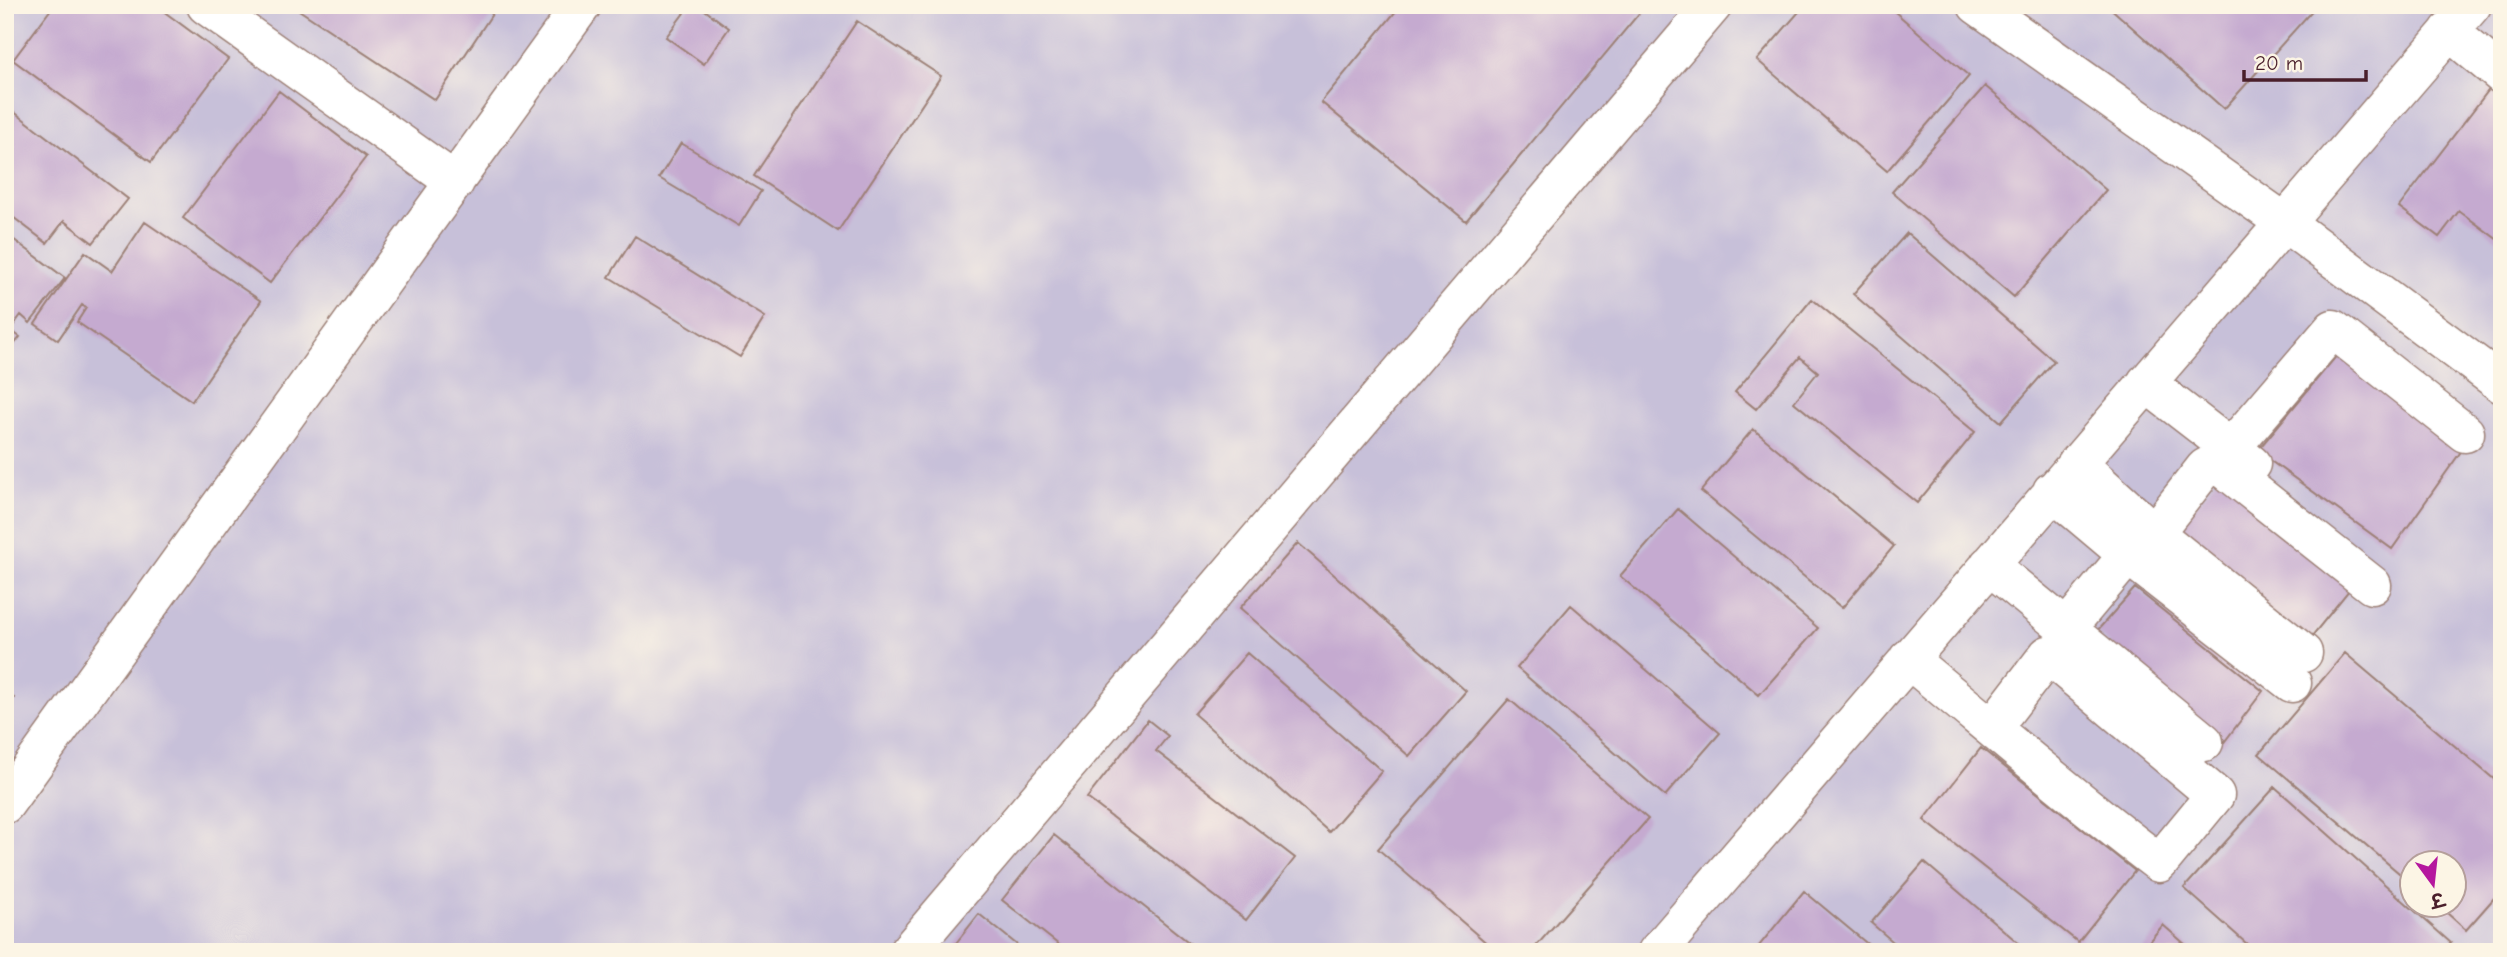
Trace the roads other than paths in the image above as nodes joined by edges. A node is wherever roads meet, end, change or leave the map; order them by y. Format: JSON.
{"nodes":[{"id":1,"x":206,"y":5,"type":"edge"},
{"id":2,"x":582,"y":5,"type":"edge"},
{"id":3,"x":1713,"y":5,"type":"edge"},
{"id":4,"x":1977,"y":5,"type":"edge"},
{"id":5,"x":2460,"y":18,"type":"edge"},
{"id":6,"x":2502,"y":75,"type":"edge"},
{"id":7,"x":455,"y":181,"type":"junction"},
{"id":8,"x":2284,"y":222,"type":"junction"},
{"id":9,"x":2146,"y":383,"type":"junction"},
{"id":10,"x":2502,"y":384,"type":"edge"},
{"id":11,"x":2465,"y":433,"type":"dead end"},
{"id":12,"x":2231,"y":448,"type":"junction"},
{"id":13,"x":2077,"y":463,"type":"junction"},
{"id":14,"x":2052,"y":491,"type":"junction"},
{"id":15,"x":2141,"y":544,"type":"junction"},
{"id":16,"x":2360,"y":550,"type":"dead end"},
{"id":17,"x":1989,"y":565,"type":"junction"},
{"id":18,"x":2372,"y":585,"type":"dead end"},
{"id":19,"x":2066,"y":629,"type":"junction"},
{"id":20,"x":1908,"y":659,"type":"junction"},
{"id":21,"x":2298,"y":668,"type":"dead end"},
{"id":22,"x":1992,"y":728,"type":"junction"},
{"id":23,"x":2204,"y":742,"type":"dead end"},
{"id":24,"x":5,"y":804,"type":"edge"},
{"id":25,"x":908,"y":952,"type":"edge"},
{"id":26,"x":1657,"y":952,"type":"edge"}],
"edges":[{"from":1,"to":7,"type":"street"},
{"from":2,"to":7,"type":"street"},
{"from":3,"to":25,"type":"street"},
{"from":4,"to":8,"type":"street"},
{"from":5,"to":6,"type":"street"},
{"from":5,"to":8,"type":"street"},
{"from":7,"to":24,"type":"street"},
{"from":8,"to":9,"type":"street"},
{"from":8,"to":10,"type":"street"},
{"from":9,"to":12,"type":"street"},
{"from":9,"to":13,"type":"street"},
{"from":11,"to":12,"type":"street"},
{"from":12,"to":16,"type":"street"},
{"from":13,"to":14,"type":"street"},
{"from":13,"to":15,"type":"street"},
{"from":14,"to":15,"type":"street"},
{"from":14,"to":17,"type":"street"},
{"from":15,"to":18,"type":"street"},
{"from":15,"to":19,"type":"street"},
{"from":15,"to":21,"type":"street"},
{"from":17,"to":19,"type":"street"},
{"from":17,"to":20,"type":"street"},
{"from":19,"to":23,"type":"street"},
{"from":20,"to":22,"type":"street"},
{"from":20,"to":26,"type":"street"},
{"from":22,"to":22,"type":"street"}]}
